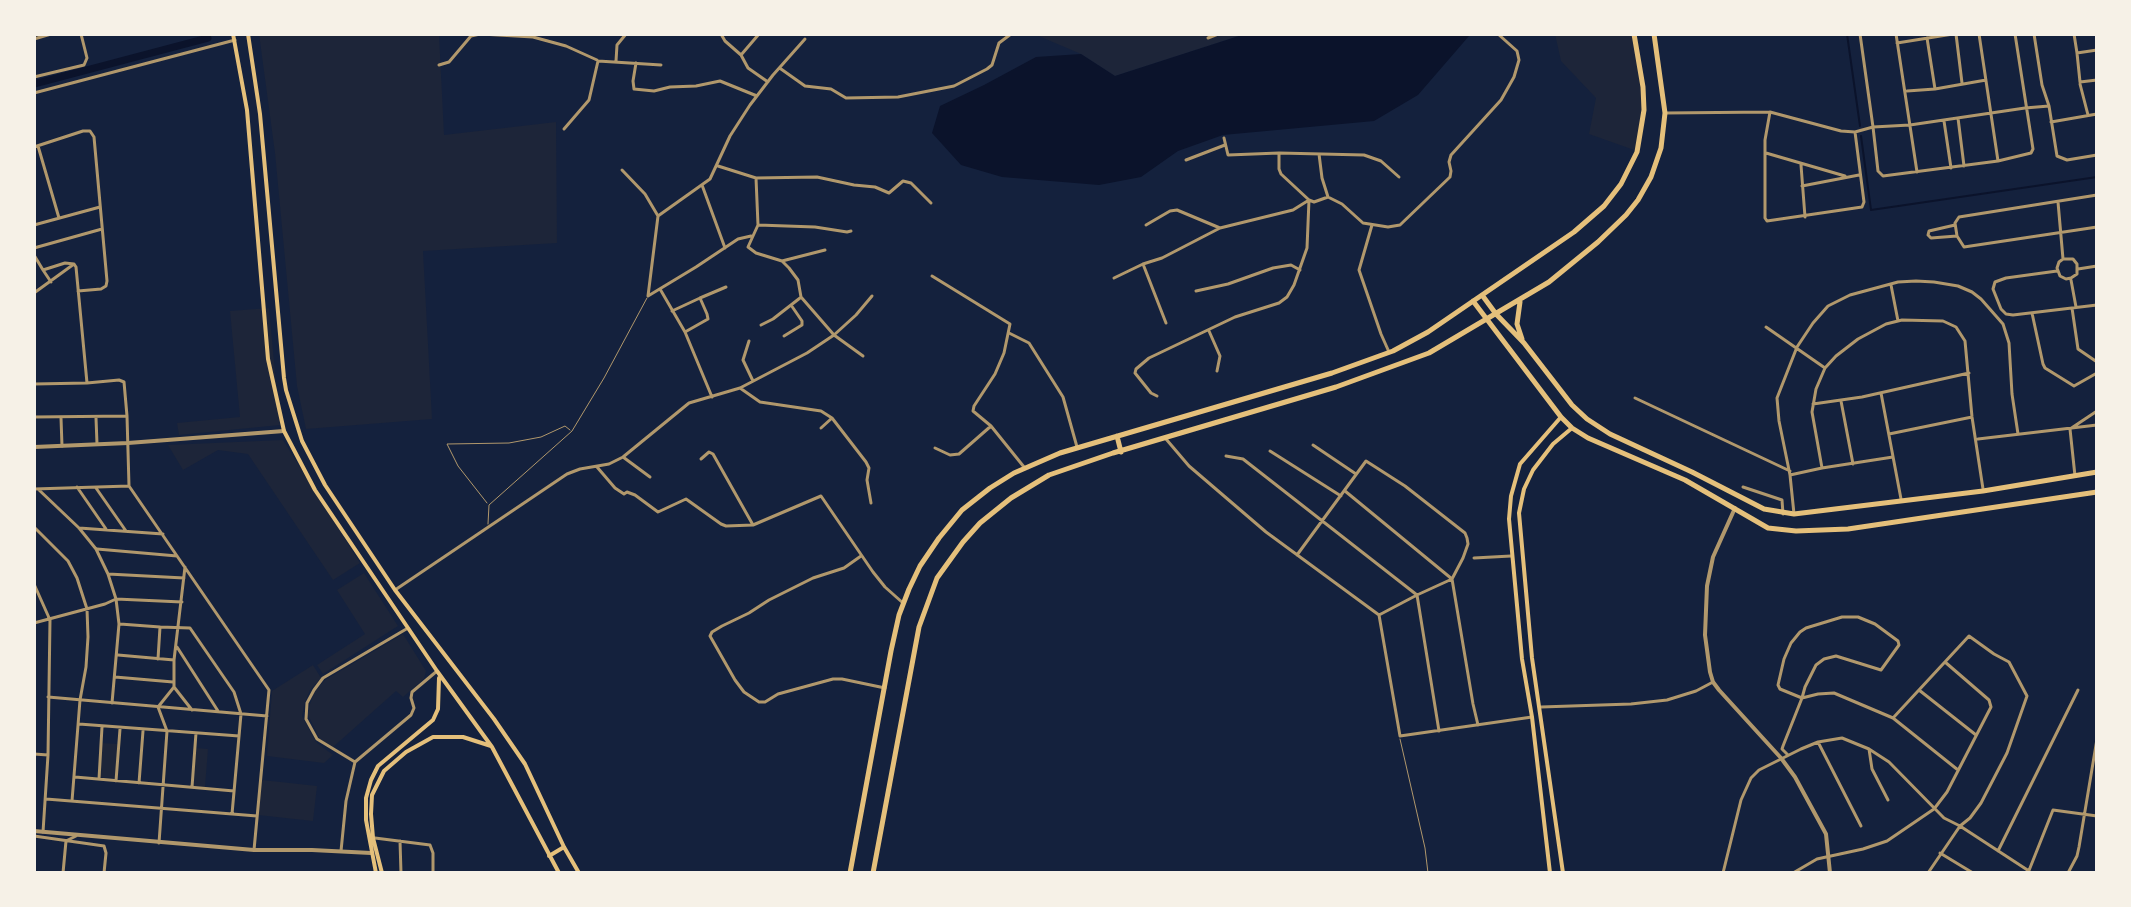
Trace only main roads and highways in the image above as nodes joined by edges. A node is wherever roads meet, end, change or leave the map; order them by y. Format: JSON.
{"nodes":[{"id":1,"x":248,"y":34,"type":"edge"},
{"id":2,"x":1634,"y":34,"type":"edge"},
{"id":3,"x":1654,"y":34,"type":"edge"},
{"id":4,"x":234,"y":37,"type":"edge"},
{"id":5,"x":1482,"y":295,"type":"junction"},
{"id":6,"x":1473,"y":301,"type":"junction"},
{"id":7,"x":1520,"y":301,"type":"junction"},
{"id":8,"x":1496,"y":314,"type":"junction"},
{"id":9,"x":1486,"y":319,"type":"junction"},
{"id":10,"x":1524,"y":343,"type":"junction"},
{"id":11,"x":1561,"y":417,"type":"junction"},
{"id":12,"x":1572,"y":428,"type":"junction"},
{"id":13,"x":1117,"y":436,"type":"junction"},
{"id":14,"x":1121,"y":452,"type":"junction"},
{"id":15,"x":2097,"y":472,"type":"edge"},
{"id":16,"x":2097,"y":492,"type":"edge"},
{"id":17,"x":1532,"y":658,"type":"junction"},
{"id":18,"x":1522,"y":659,"type":"junction"},
{"id":19,"x":438,"y":673,"type":"junction"},
{"id":20,"x":492,"y":747,"type":"junction"},
{"id":21,"x":564,"y":847,"type":"junction"},
{"id":22,"x":549,"y":856,"type":"junction"},
{"id":23,"x":376,"y":873,"type":"edge"},
{"id":24,"x":382,"y":873,"type":"edge"},
{"id":25,"x":559,"y":873,"type":"edge"},
{"id":26,"x":579,"y":873,"type":"edge"},
{"id":27,"x":850,"y":873,"type":"edge"},
{"id":28,"x":873,"y":873,"type":"edge"},
{"id":29,"x":1550,"y":873,"type":"edge"},
{"id":30,"x":1563,"y":873,"type":"edge"}],
"edges":[{"from":1,"to":21,"type":"main road"},
{"from":2,"to":5,"type":"main road"},
{"from":3,"to":7,"type":"main road"},
{"from":4,"to":19,"type":"main road"},
{"from":5,"to":6,"type":"main road"},
{"from":5,"to":8,"type":"main road"},
{"from":6,"to":9,"type":"main road"},
{"from":6,"to":13,"type":"main road"},
{"from":7,"to":8,"type":"main road"},
{"from":7,"to":10,"type":"main road"},
{"from":8,"to":9,"type":"main road"},
{"from":8,"to":10,"type":"main road"},
{"from":9,"to":11,"type":"main road"},
{"from":9,"to":14,"type":"main road"},
{"from":10,"to":15,"type":"main road"},
{"from":11,"to":12,"type":"main road"},
{"from":11,"to":18,"type":"main road"},
{"from":12,"to":16,"type":"main road"},
{"from":12,"to":17,"type":"main road"},
{"from":13,"to":14,"type":"main road"},
{"from":13,"to":27,"type":"main road"},
{"from":14,"to":28,"type":"main road"},
{"from":17,"to":18,"type":"main road"},
{"from":17,"to":30,"type":"main road"},
{"from":18,"to":29,"type":"main road"},
{"from":19,"to":20,"type":"main road"},
{"from":19,"to":23,"type":"main road"},
{"from":20,"to":22,"type":"main road"},
{"from":20,"to":24,"type":"main road"},
{"from":21,"to":22,"type":"main road"},
{"from":21,"to":26,"type":"main road"},
{"from":22,"to":25,"type":"main road"}]}
